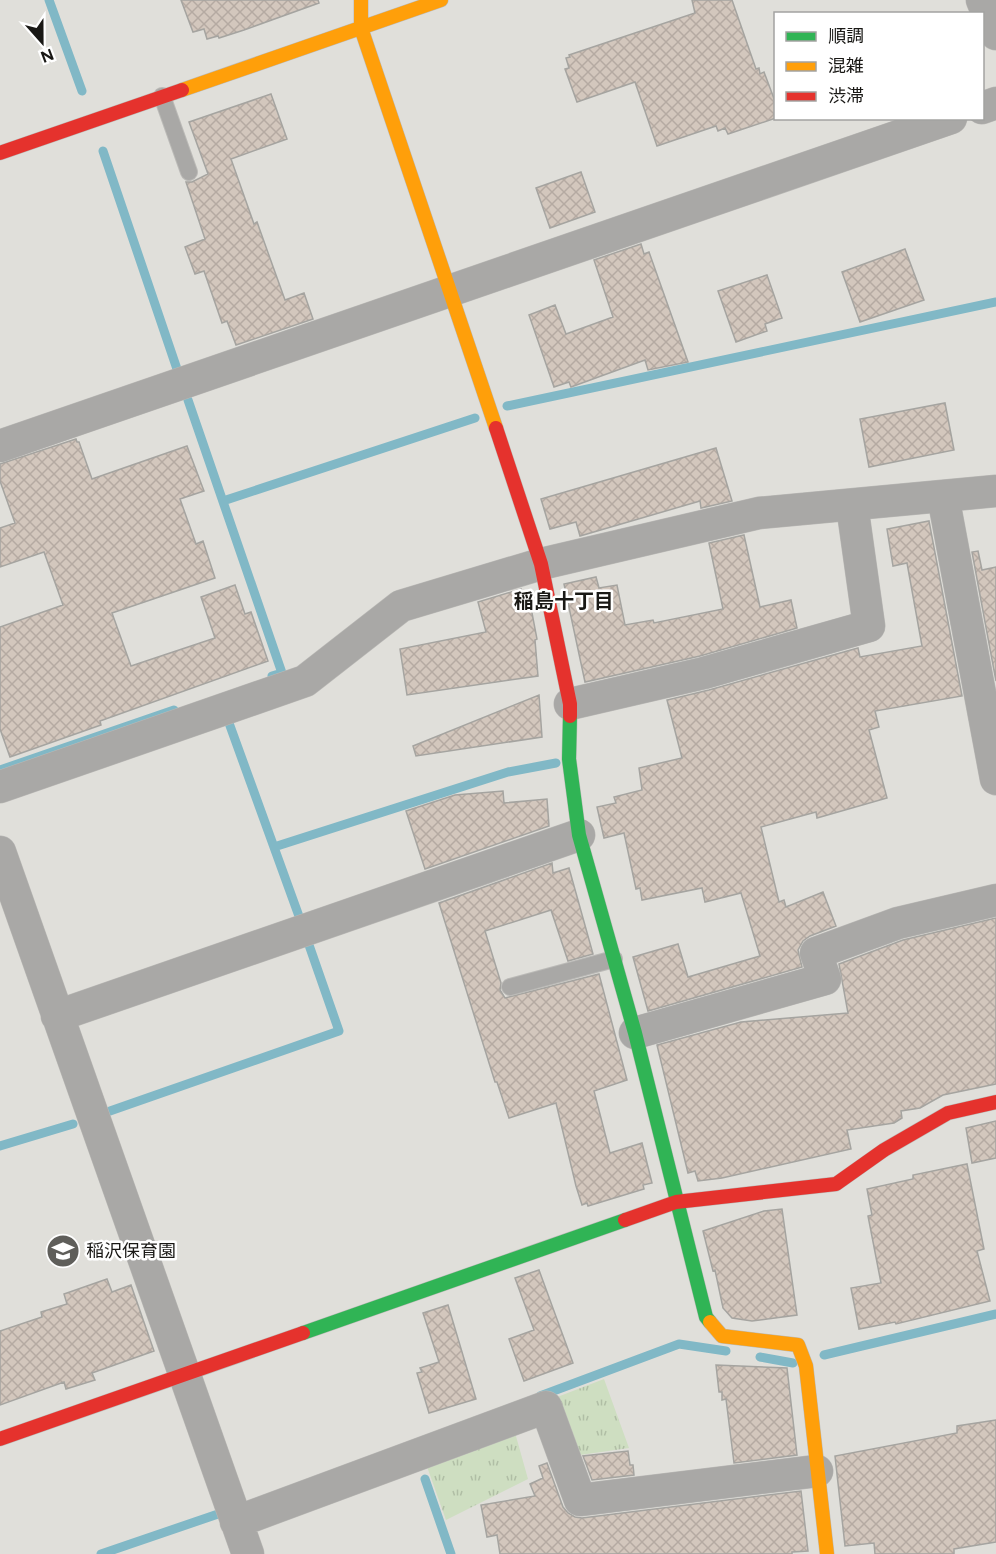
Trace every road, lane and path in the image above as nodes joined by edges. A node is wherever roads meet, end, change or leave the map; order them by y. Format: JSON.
{"nodes":[{"id":1,"x":361,"y":0,"type":"edge"},
{"id":2,"x":441,"y":0,"type":"edge"},
{"id":3,"x":982,"y":0,"type":"edge"},
{"id":4,"x":361,"y":28,"type":"junction"},
{"id":5,"x":996,"y":34,"type":"edge"},
{"id":6,"x":162,"y":96,"type":"junction"},
{"id":7,"x":945,"y":120,"type":"edge"},
{"id":8,"x":0,"y":153,"type":"edge"},
{"id":9,"x":189,"y":172,"type":"dead end"},
{"id":10,"x":451,"y":291,"type":"junction"},
{"id":11,"x":0,"y":446,"type":"edge"},
{"id":12,"x":996,"y":491,"type":"edge"},
{"id":13,"x":943,"y":496,"type":"junction"},
{"id":14,"x":852,"y":504,"type":"junction"},
{"id":15,"x":541,"y":564,"type":"junction"},
{"id":16,"x":570,"y":704,"type":"junction"},
{"id":17,"x":996,"y":779,"type":"edge"},
{"id":18,"x":0,"y":787,"type":"edge"},
{"id":19,"x":579,"y":835,"type":"junction"},
{"id":20,"x":0,"y":852,"type":"edge"},
{"id":21,"x":996,"y":900,"type":"edge"},
{"id":22,"x":614,"y":959,"type":"junction"},
{"id":23,"x":510,"y":987,"type":"dead end"},
{"id":24,"x":57,"y":1016,"type":"junction"},
{"id":25,"x":635,"y":1033,"type":"junction"},
{"id":26,"x":996,"y":1102,"type":"edge"},
{"id":27,"x":676,"y":1202,"type":"junction"},
{"id":28,"x":184,"y":1374,"type":"junction"},
{"id":29,"x":0,"y":1439,"type":"edge"},
{"id":30,"x":817,"y":1471,"type":"junction"},
{"id":31,"x":236,"y":1522,"type":"junction"},
{"id":32,"x":248,"y":1554,"type":"edge"},
{"id":33,"x":827,"y":1554,"type":"edge"}],
"edges":[{"from":1,"to":4,"type":"street"},
{"from":2,"to":4,"type":"street"},
{"from":3,"to":5,"type":"street"},
{"from":4,"to":6,"type":"street"},
{"from":4,"to":10,"type":"street"},
{"from":6,"to":8,"type":"street"},
{"from":6,"to":9,"type":"lane"},
{"from":7,"to":10,"type":"street"},
{"from":10,"to":11,"type":"street"},
{"from":10,"to":15,"type":"street"},
{"from":12,"to":13,"type":"street"},
{"from":13,"to":14,"type":"street"},
{"from":13,"to":17,"type":"street"},
{"from":14,"to":15,"type":"street"},
{"from":14,"to":16,"type":"street"},
{"from":15,"to":16,"type":"street"},
{"from":15,"to":18,"type":"street"},
{"from":16,"to":19,"type":"street"},
{"from":19,"to":22,"type":"street"},
{"from":19,"to":24,"type":"street"},
{"from":20,"to":24,"type":"street"},
{"from":21,"to":25,"type":"street"},
{"from":22,"to":23,"type":"lane"},
{"from":22,"to":25,"type":"street"},
{"from":24,"to":28,"type":"street"},
{"from":25,"to":27,"type":"street"},
{"from":26,"to":27,"type":"street"},
{"from":27,"to":28,"type":"street"},
{"from":27,"to":30,"type":"street"},
{"from":28,"to":29,"type":"street"},
{"from":28,"to":31,"type":"street"},
{"from":30,"to":31,"type":"street"},
{"from":30,"to":33,"type":"street"},
{"from":31,"to":32,"type":"street"}]}
